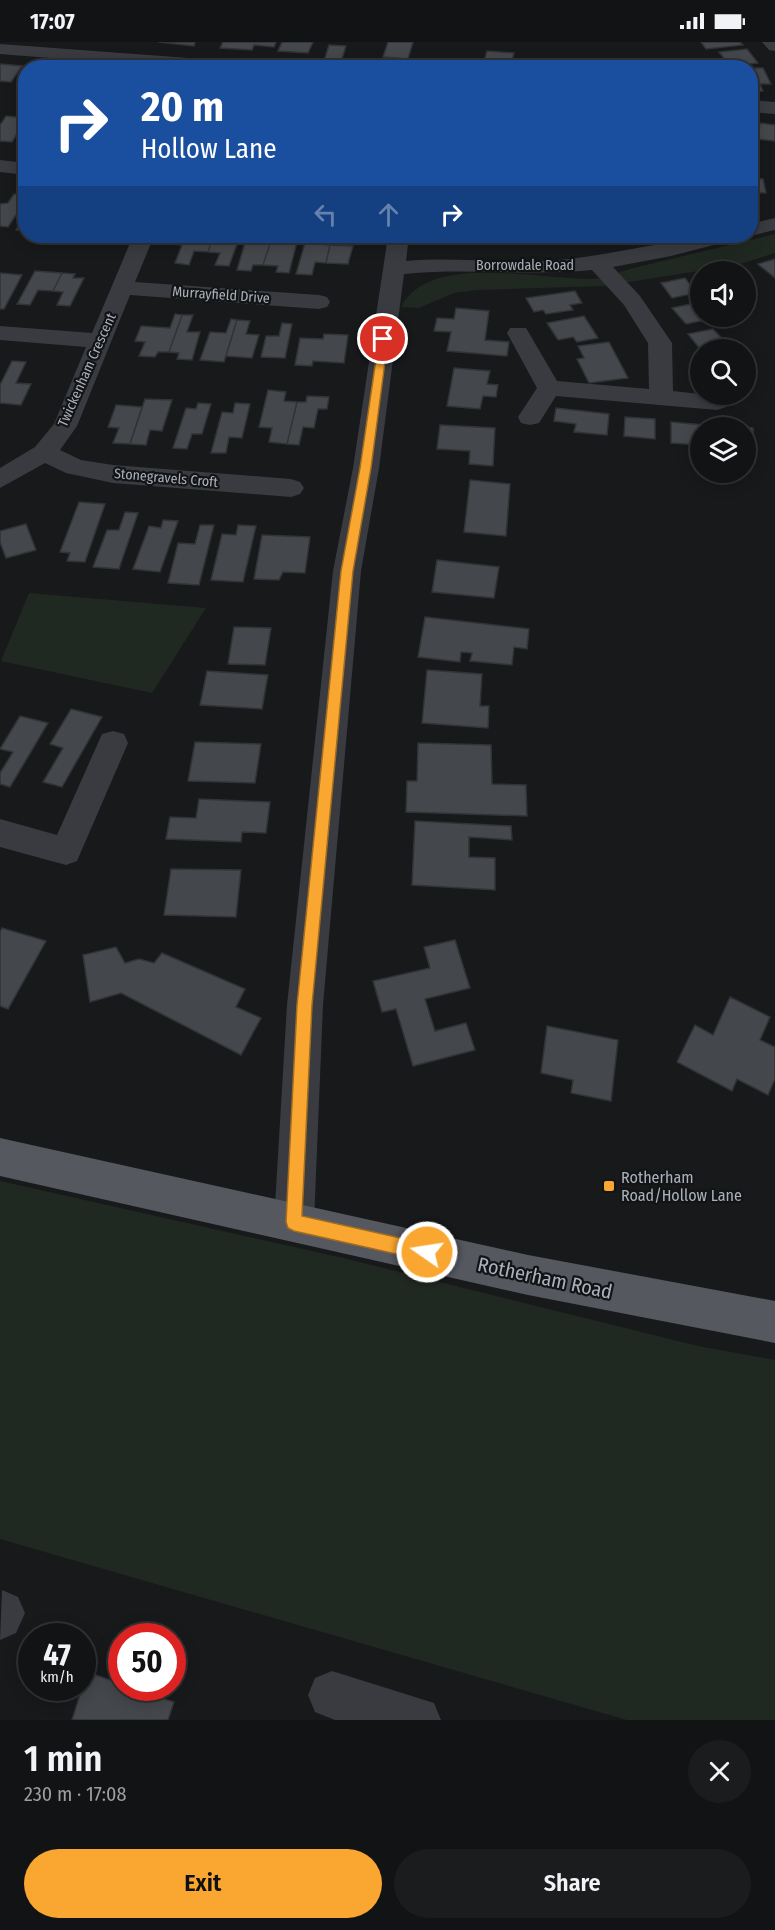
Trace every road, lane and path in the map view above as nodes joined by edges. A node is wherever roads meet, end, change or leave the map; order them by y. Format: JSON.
{"nodes":[{"id":1,"x":771,"y":42,"type":"edge"},
{"id":2,"x":775,"y":46,"type":"edge"},
{"id":3,"x":0,"y":49,"type":"edge"},
{"id":4,"x":122,"y":49,"type":"edge"},
{"id":5,"x":187,"y":60,"type":"edge"},
{"id":6,"x":758,"y":107,"type":"edge"},
{"id":7,"x":775,"y":108,"type":"edge"},
{"id":8,"x":0,"y":166,"type":"edge"},
{"id":9,"x":18,"y":168,"type":"edge"},
{"id":10,"x":774,"y":226,"type":"edge"},
{"id":11,"x":758,"y":229,"type":"edge"},
{"id":12,"x":140,"y":243,"type":"edge"},
{"id":13,"x":398,"y":243,"type":"edge"},
{"id":14,"x":694,"y":243,"type":"edge"},
{"id":15,"x":598,"y":263,"type":"junction"},
{"id":16,"x":393,"y":269,"type":"junction"},
{"id":17,"x":122,"y":288,"type":"junction"},
{"id":18,"x":319,"y":302,"type":"dead end"},
{"id":19,"x":0,"y":333,"type":"edge"},
{"id":20,"x":518,"y":333,"type":"dead end"},
{"id":21,"x":100,"y":341,"type":"junction"},
{"id":22,"x":549,"y":388,"type":"junction"},
{"id":23,"x":661,"y":399,"type":"junction"},
{"id":24,"x":690,"y":401,"type":"edge"},
{"id":25,"x":530,"y":417,"type":"dead end"},
{"id":26,"x":44,"y":453,"type":"junction"},
{"id":27,"x":0,"y":479,"type":"edge"},
{"id":28,"x":291,"y":488,"type":"dead end"},
{"id":29,"x":113,"y":743,"type":"dead end"},
{"id":30,"x":0,"y":833,"type":"edge"},
{"id":31,"x":0,"y":1157,"type":"edge"},
{"id":32,"x":294,"y":1222,"type":"junction"},
{"id":33,"x":775,"y":1322,"type":"edge"},
{"id":34,"x":332,"y":1695,"type":"dead end"},
{"id":35,"x":417,"y":1720,"type":"edge"}],
"edges":[{"from":1,"to":2,"type":"street"},
{"from":3,"to":4,"type":"street"},
{"from":4,"to":5,"type":"street"},
{"from":6,"to":7,"type":"street"},
{"from":8,"to":9,"type":"street"},
{"from":10,"to":11,"type":"street"},
{"from":12,"to":17,"type":"street","name":"Twickenham Crescent"},
{"from":13,"to":16,"type":"street"},
{"from":14,"to":15,"type":"street","name":"Borrowdale Road"},
{"from":15,"to":16,"type":"street","name":"Borrowdale Road"},
{"from":15,"to":23,"type":"street"},
{"from":16,"to":32,"type":"street"},
{"from":17,"to":18,"type":"street","name":"Murrayfield Drive"},
{"from":17,"to":21,"type":"street","name":"Twickenham Crescent"},
{"from":19,"to":21,"type":"street"},
{"from":20,"to":22,"type":"street"},
{"from":21,"to":26,"type":"street","name":"Twickenham Crescent"},
{"from":22,"to":23,"type":"street"},
{"from":22,"to":25,"type":"street"},
{"from":23,"to":24,"type":"street"},
{"from":26,"to":27,"type":"street","name":"Twickenham Crescent"},
{"from":26,"to":28,"type":"street","name":"Stonegravels Croft"},
{"from":29,"to":30,"type":"street"},
{"from":31,"to":32,"type":"main road","name":"Rotherham Road"},
{"from":32,"to":33,"type":"main road","name":"Rotherham Road"},
{"from":34,"to":35,"type":"street"}]}
